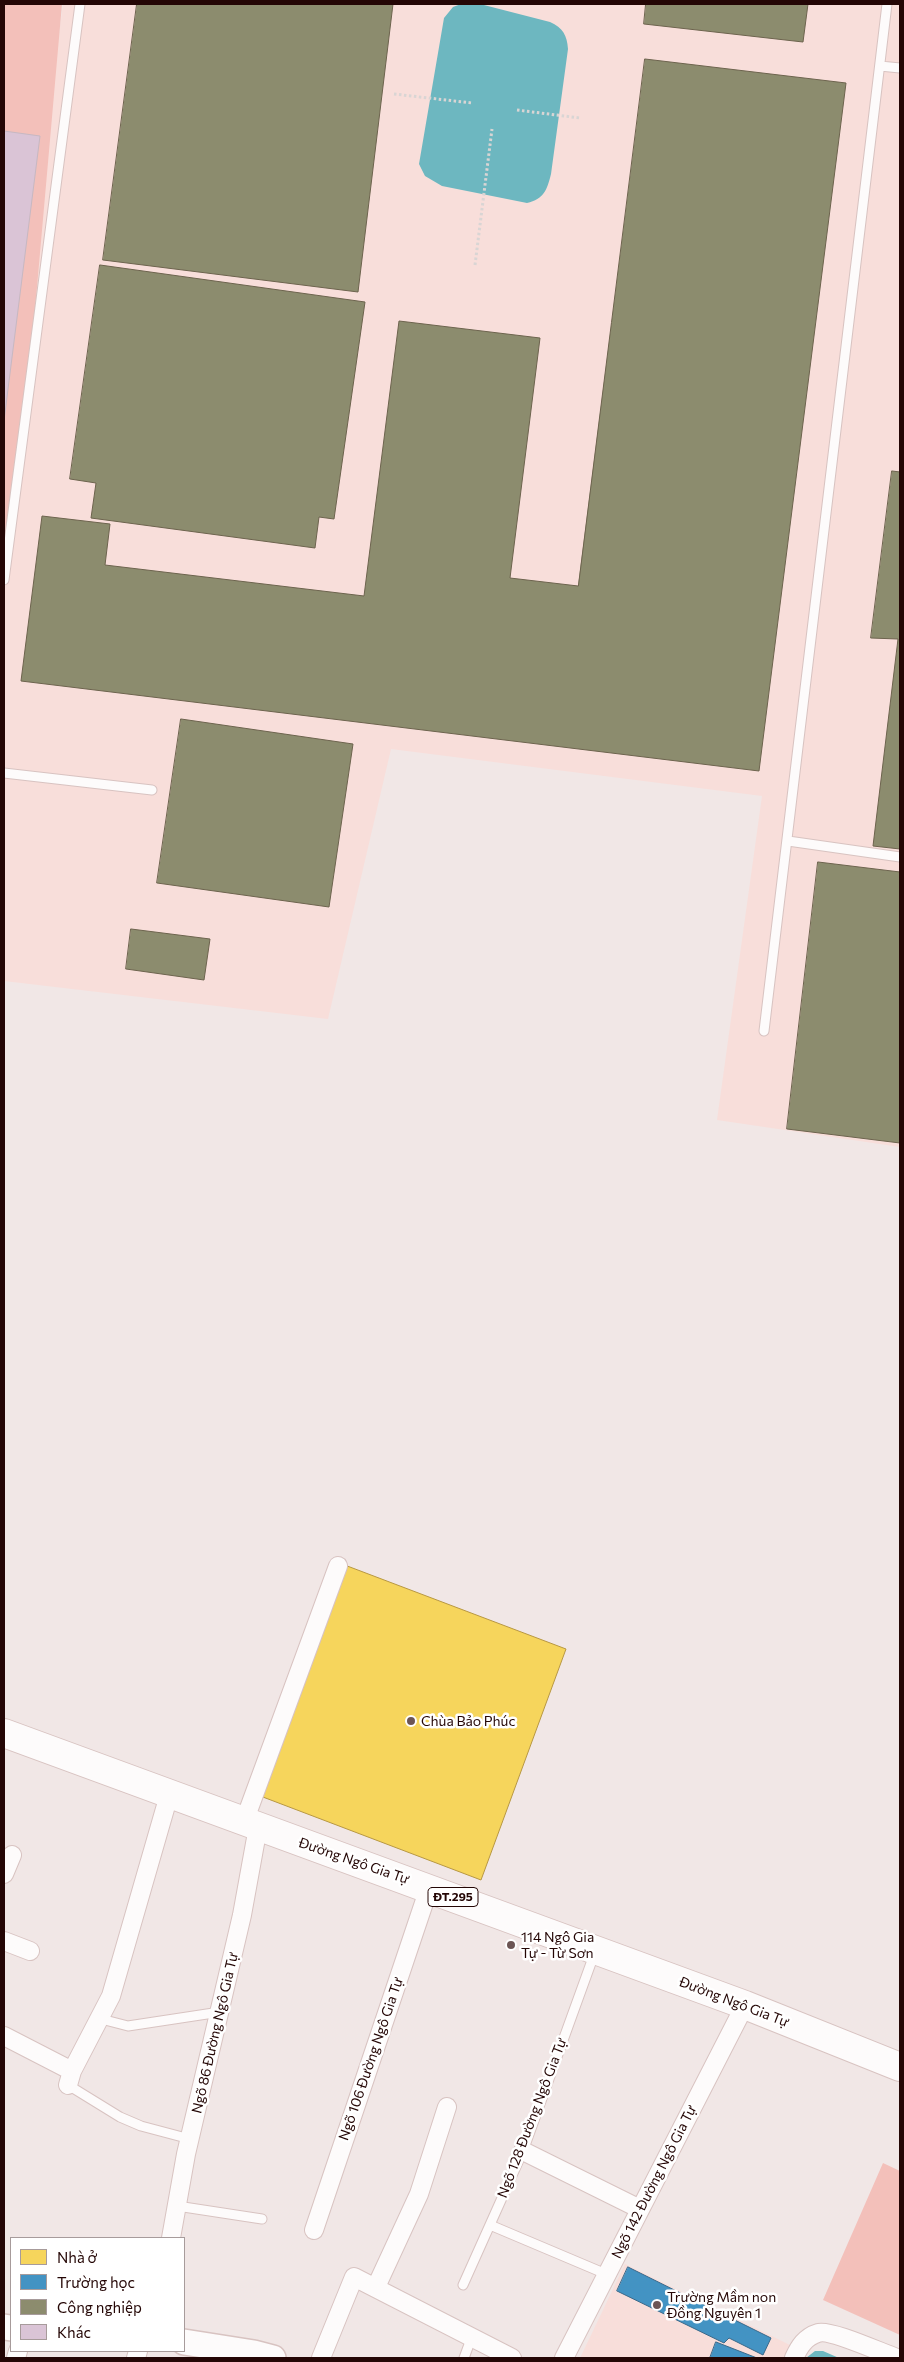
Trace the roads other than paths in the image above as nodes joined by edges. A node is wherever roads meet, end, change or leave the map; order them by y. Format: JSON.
{"nodes":[{"id":1,"x":80,"y":4,"type":"edge"},
{"id":2,"x":887,"y":4,"type":"edge"},
{"id":3,"x":880,"y":66,"type":"junction"},
{"id":4,"x":900,"y":68,"type":"edge"},
{"id":5,"x":4,"y":580,"type":"edge"},
{"id":6,"x":4,"y":773,"type":"edge"},
{"id":7,"x":152,"y":790,"type":"dead end"},
{"id":8,"x":788,"y":841,"type":"junction"},
{"id":9,"x":900,"y":857,"type":"edge"},
{"id":10,"x":764,"y":1030,"type":"dead end"},
{"id":11,"x":338,"y":1566,"type":"dead end"},
{"id":12,"x":4,"y":1733,"type":"edge"},
{"id":13,"x":169,"y":1795,"type":"junction"},
{"id":14,"x":251,"y":1825,"type":"junction"},
{"id":15,"x":12,"y":1855,"type":"dead end"},
{"id":16,"x":4,"y":1874,"type":"edge"},
{"id":17,"x":429,"y":1888,"type":"junction"},
{"id":18,"x":4,"y":1941,"type":"edge"},
{"id":19,"x":596,"y":1949,"type":"junction"},
{"id":20,"x":30,"y":1951,"type":"dead end"},
{"id":21,"x":745,"y":2005,"type":"junction"},
{"id":22,"x":220,"y":2012,"type":"junction"},
{"id":23,"x":101,"y":2019,"type":"junction"},
{"id":24,"x":4,"y":2036,"type":"edge"},
{"id":25,"x":900,"y":2067,"type":"edge"},
{"id":26,"x":70,"y":2078,"type":"junction"},
{"id":27,"x":447,"y":2107,"type":"dead end"},
{"id":28,"x":190,"y":2139,"type":"junction"},
{"id":29,"x":523,"y":2151,"type":"junction"},
{"id":30,"x":177,"y":2206,"type":"junction"},
{"id":31,"x":640,"y":2209,"type":"junction"},
{"id":32,"x":262,"y":2219,"type":"dead end"},
{"id":33,"x":490,"y":2225,"type":"junction"},
{"id":34,"x":314,"y":2230,"type":"dead end"},
{"id":35,"x":171,"y":2237,"type":"edge"},
{"id":36,"x":606,"y":2274,"type":"junction"},
{"id":37,"x":463,"y":2285,"type":"dead end"},
{"id":38,"x":376,"y":2287,"type":"junction"},
{"id":39,"x":472,"y":2339,"type":"junction"},
{"id":40,"x":185,"y":2342,"type":"edge"},
{"id":41,"x":273,"y":2358,"type":"edge"},
{"id":42,"x":321,"y":2358,"type":"edge"},
{"id":43,"x":464,"y":2358,"type":"edge"},
{"id":44,"x":512,"y":2358,"type":"edge"},
{"id":45,"x":564,"y":2358,"type":"edge"},
{"id":46,"x":794,"y":2358,"type":"edge"},
{"id":47,"x":897,"y":2358,"type":"edge"}],
"edges":[{"from":1,"to":5,"type":"lane"},
{"from":2,"to":3,"type":"lane"},
{"from":3,"to":4,"type":"lane"},
{"from":3,"to":8,"type":"lane"},
{"from":6,"to":7,"type":"lane"},
{"from":8,"to":9,"type":"lane"},
{"from":8,"to":10,"type":"lane"},
{"from":11,"to":14,"type":"street","name":"Ngõ 86 Đường Ngô Gia Tự"},
{"from":12,"to":13,"type":"main road","name":"Đường Ngô Gia Tự","number":"ĐT.295"},
{"from":13,"to":14,"type":"main road","name":"Đường Ngô Gia Tự","number":"ĐT.295"},
{"from":13,"to":23,"type":"street"},
{"from":14,"to":17,"type":"main road","name":"Đường Ngô Gia Tự","number":"ĐT.295"},
{"from":14,"to":22,"type":"street","name":"Ngõ 86 Đường Ngô Gia Tự"},
{"from":15,"to":16,"type":"street"},
{"from":17,"to":19,"type":"main road","name":"Đường Ngô Gia Tự","number":"ĐT.295"},
{"from":17,"to":34,"type":"street","name":"Ngõ 106 Đường Ngô Gia Tự"},
{"from":18,"to":20,"type":"street"},
{"from":19,"to":21,"type":"main road","name":"Đường Ngô Gia Tự","number":"ĐT.295"},
{"from":19,"to":29,"type":"lane","name":"Ngõ 128 Đường Ngô Gia Tự"},
{"from":21,"to":25,"type":"main road","name":"Đường Ngô Gia Tự","number":"ĐT.295"},
{"from":21,"to":31,"type":"street","name":"Ngõ 142 Đường Ngô Gia Tự"},
{"from":22,"to":23,"type":"lane"},
{"from":22,"to":28,"type":"street","name":"Ngõ 86 Đường Ngô Gia Tự"},
{"from":23,"to":26,"type":"street"},
{"from":24,"to":26,"type":"street"},
{"from":26,"to":28,"type":"lane"},
{"from":27,"to":38,"type":"street"},
{"from":28,"to":30,"type":"street","name":"Ngõ 86 Đường Ngô Gia Tự"},
{"from":29,"to":31,"type":"street"},
{"from":29,"to":33,"type":"lane","name":"Ngõ 128 Đường Ngô Gia Tự"},
{"from":30,"to":32,"type":"lane"},
{"from":30,"to":35,"type":"street","name":"Ngõ 86 Đường Ngô Gia Tự"},
{"from":31,"to":36,"type":"street","name":"Ngõ 142 Đường Ngô Gia Tự"},
{"from":33,"to":36,"type":"lane"},
{"from":33,"to":37,"type":"lane","name":"Ngõ 128 Đường Ngô Gia Tự"},
{"from":36,"to":45,"type":"street","name":"Ngõ 142 Đường Ngô Gia Tự"},
{"from":38,"to":39,"type":"street"},
{"from":38,"to":42,"type":"street"},
{"from":39,"to":43,"type":"lane"},
{"from":39,"to":44,"type":"street"},
{"from":40,"to":41,"type":"street"},
{"from":46,"to":47,"type":"street"}]}
